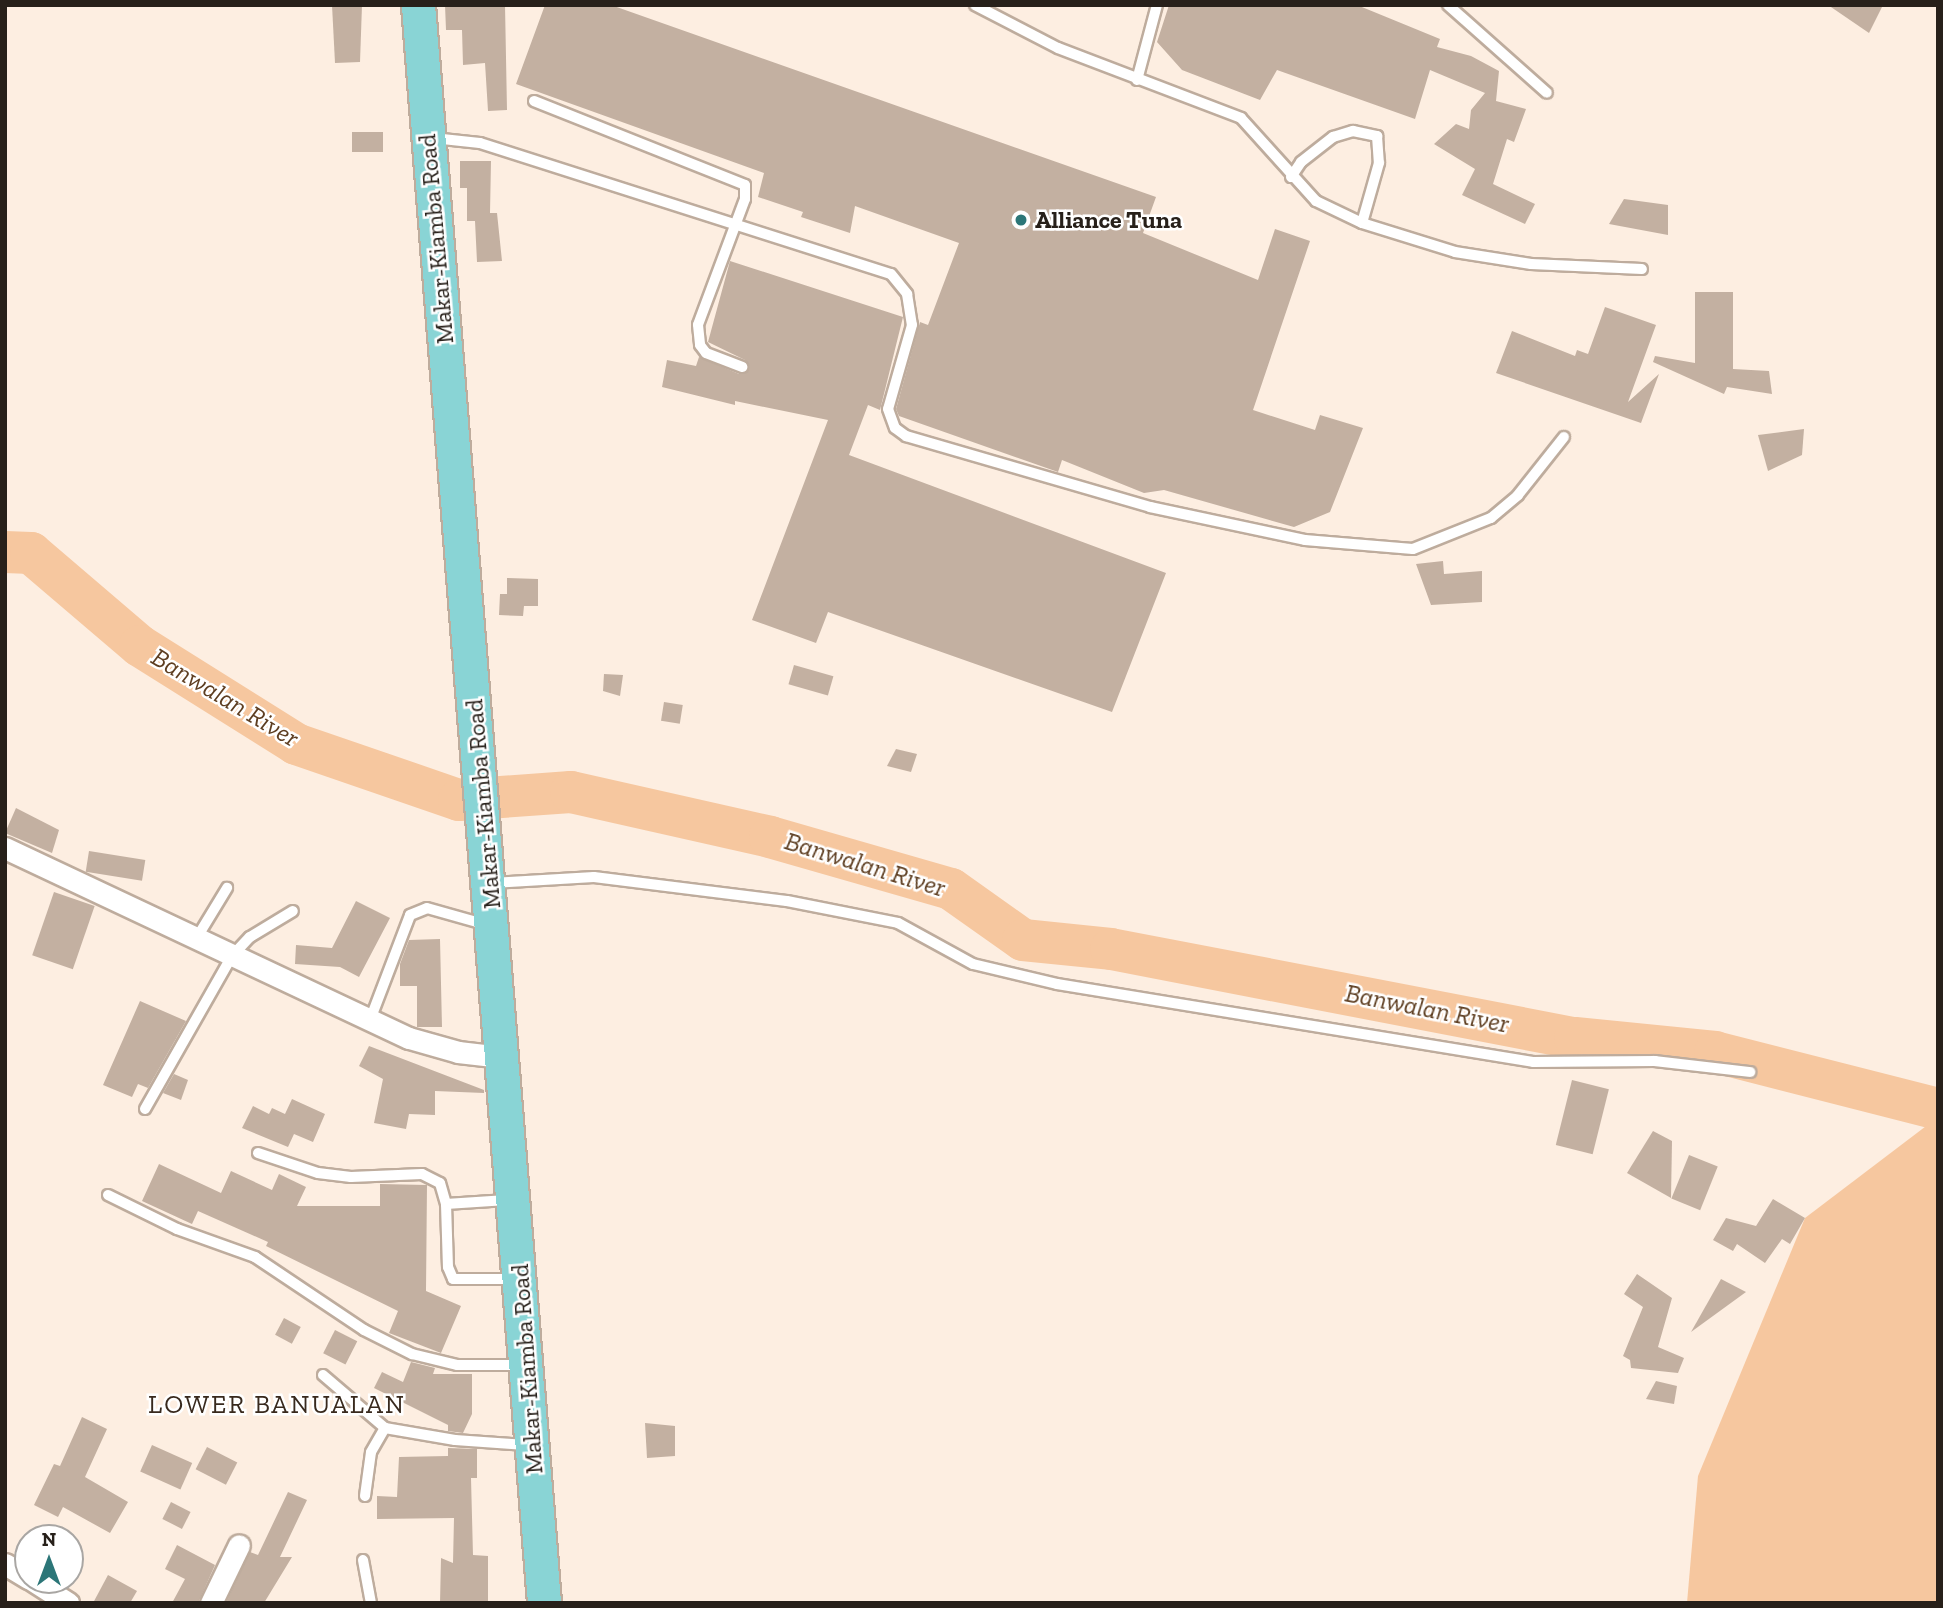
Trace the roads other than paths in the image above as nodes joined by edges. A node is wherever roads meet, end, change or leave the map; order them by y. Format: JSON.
{"nodes":[{"id":1,"x":418,"y":5,"type":"edge"},
{"id":2,"x":1157,"y":5,"type":"edge"},
{"id":3,"x":1448,"y":5,"type":"edge"},
{"id":4,"x":977,"y":6,"type":"edge"},
{"id":5,"x":1137,"y":80,"type":"junction"},
{"id":6,"x":1547,"y":93,"type":"dead end"},
{"id":7,"x":534,"y":102,"type":"dead end"},
{"id":8,"x":427,"y":137,"type":"junction"},
{"id":9,"x":1291,"y":177,"type":"junction"},
{"id":10,"x":1362,"y":223,"type":"junction"},
{"id":11,"x":733,"y":226,"type":"junction"},
{"id":12,"x":1642,"y":270,"type":"dead end"},
{"id":13,"x":741,"y":367,"type":"dead end"},
{"id":14,"x":1564,"y":438,"type":"dead end"},
{"id":15,"x":5,"y":848,"type":"edge"},
{"id":16,"x":488,"y":875,"type":"junction"},
{"id":17,"x":227,"y":888,"type":"dead end"},
{"id":18,"x":293,"y":911,"type":"dead end"},
{"id":19,"x":492,"y":927,"type":"junction"},
{"id":20,"x":196,"y":939,"type":"junction"},
{"id":21,"x":232,"y":956,"type":"junction"},
{"id":22,"x":370,"y":1020,"type":"junction"},
{"id":23,"x":502,"y":1057,"type":"junction"},
{"id":24,"x":1750,"y":1072,"type":"dead end"},
{"id":25,"x":145,"y":1109,"type":"dead end"},
{"id":26,"x":258,"y":1153,"type":"dead end"},
{"id":27,"x":108,"y":1195,"type":"dead end"},
{"id":28,"x":513,"y":1200,"type":"junction"},
{"id":29,"x":446,"y":1204,"type":"junction"},
{"id":30,"x":520,"y":1279,"type":"junction"},
{"id":31,"x":526,"y":1364,"type":"junction"},
{"id":32,"x":323,"y":1375,"type":"dead end"},
{"id":33,"x":384,"y":1428,"type":"junction"},
{"id":34,"x":533,"y":1445,"type":"junction"},
{"id":35,"x":365,"y":1496,"type":"dead end"},
{"id":36,"x":239,"y":1545,"type":"dead end"},
{"id":37,"x":363,"y":1560,"type":"dead end"},
{"id":38,"x":211,"y":1603,"type":"edge"},
{"id":39,"x":371,"y":1603,"type":"edge"},
{"id":40,"x":544,"y":1603,"type":"edge"}],
"edges":[{"from":1,"to":8,"type":"main road","name":"Makar-Kiamba Road"},
{"from":2,"to":5,"type":"lane"},
{"from":3,"to":6,"type":"lane"},
{"from":4,"to":5,"type":"lane"},
{"from":5,"to":9,"type":"lane"},
{"from":7,"to":11,"type":"lane"},
{"from":8,"to":11,"type":"lane"},
{"from":8,"to":16,"type":"main road","name":"Makar-Kiamba Road"},
{"from":9,"to":10,"type":"lane"},
{"from":9,"to":10,"type":"lane"},
{"from":10,"to":12,"type":"lane"},
{"from":11,"to":13,"type":"lane"},
{"from":11,"to":14,"type":"lane"},
{"from":15,"to":20,"type":"street"},
{"from":16,"to":19,"type":"main road","name":"Makar-Kiamba Road"},
{"from":16,"to":24,"type":"lane"},
{"from":17,"to":20,"type":"lane"},
{"from":18,"to":21,"type":"lane"},
{"from":19,"to":22,"type":"lane"},
{"from":19,"to":23,"type":"main road","name":"Makar-Kiamba Road"},
{"from":20,"to":21,"type":"street"},
{"from":21,"to":22,"type":"street"},
{"from":21,"to":25,"type":"lane"},
{"from":22,"to":23,"type":"street"},
{"from":23,"to":28,"type":"main road","name":"Makar-Kiamba Road"},
{"from":26,"to":29,"type":"lane"},
{"from":27,"to":31,"type":"lane"},
{"from":28,"to":29,"type":"lane"},
{"from":28,"to":30,"type":"main road","name":"Makar-Kiamba Road"},
{"from":29,"to":30,"type":"lane"},
{"from":30,"to":31,"type":"main road","name":"Makar-Kiamba Road"},
{"from":31,"to":34,"type":"main road","name":"Makar-Kiamba Road"},
{"from":32,"to":33,"type":"lane"},
{"from":33,"to":34,"type":"lane"},
{"from":33,"to":35,"type":"lane"},
{"from":34,"to":40,"type":"main road","name":"Makar-Kiamba Road"},
{"from":36,"to":38,"type":"street"},
{"from":37,"to":39,"type":"lane"}]}
